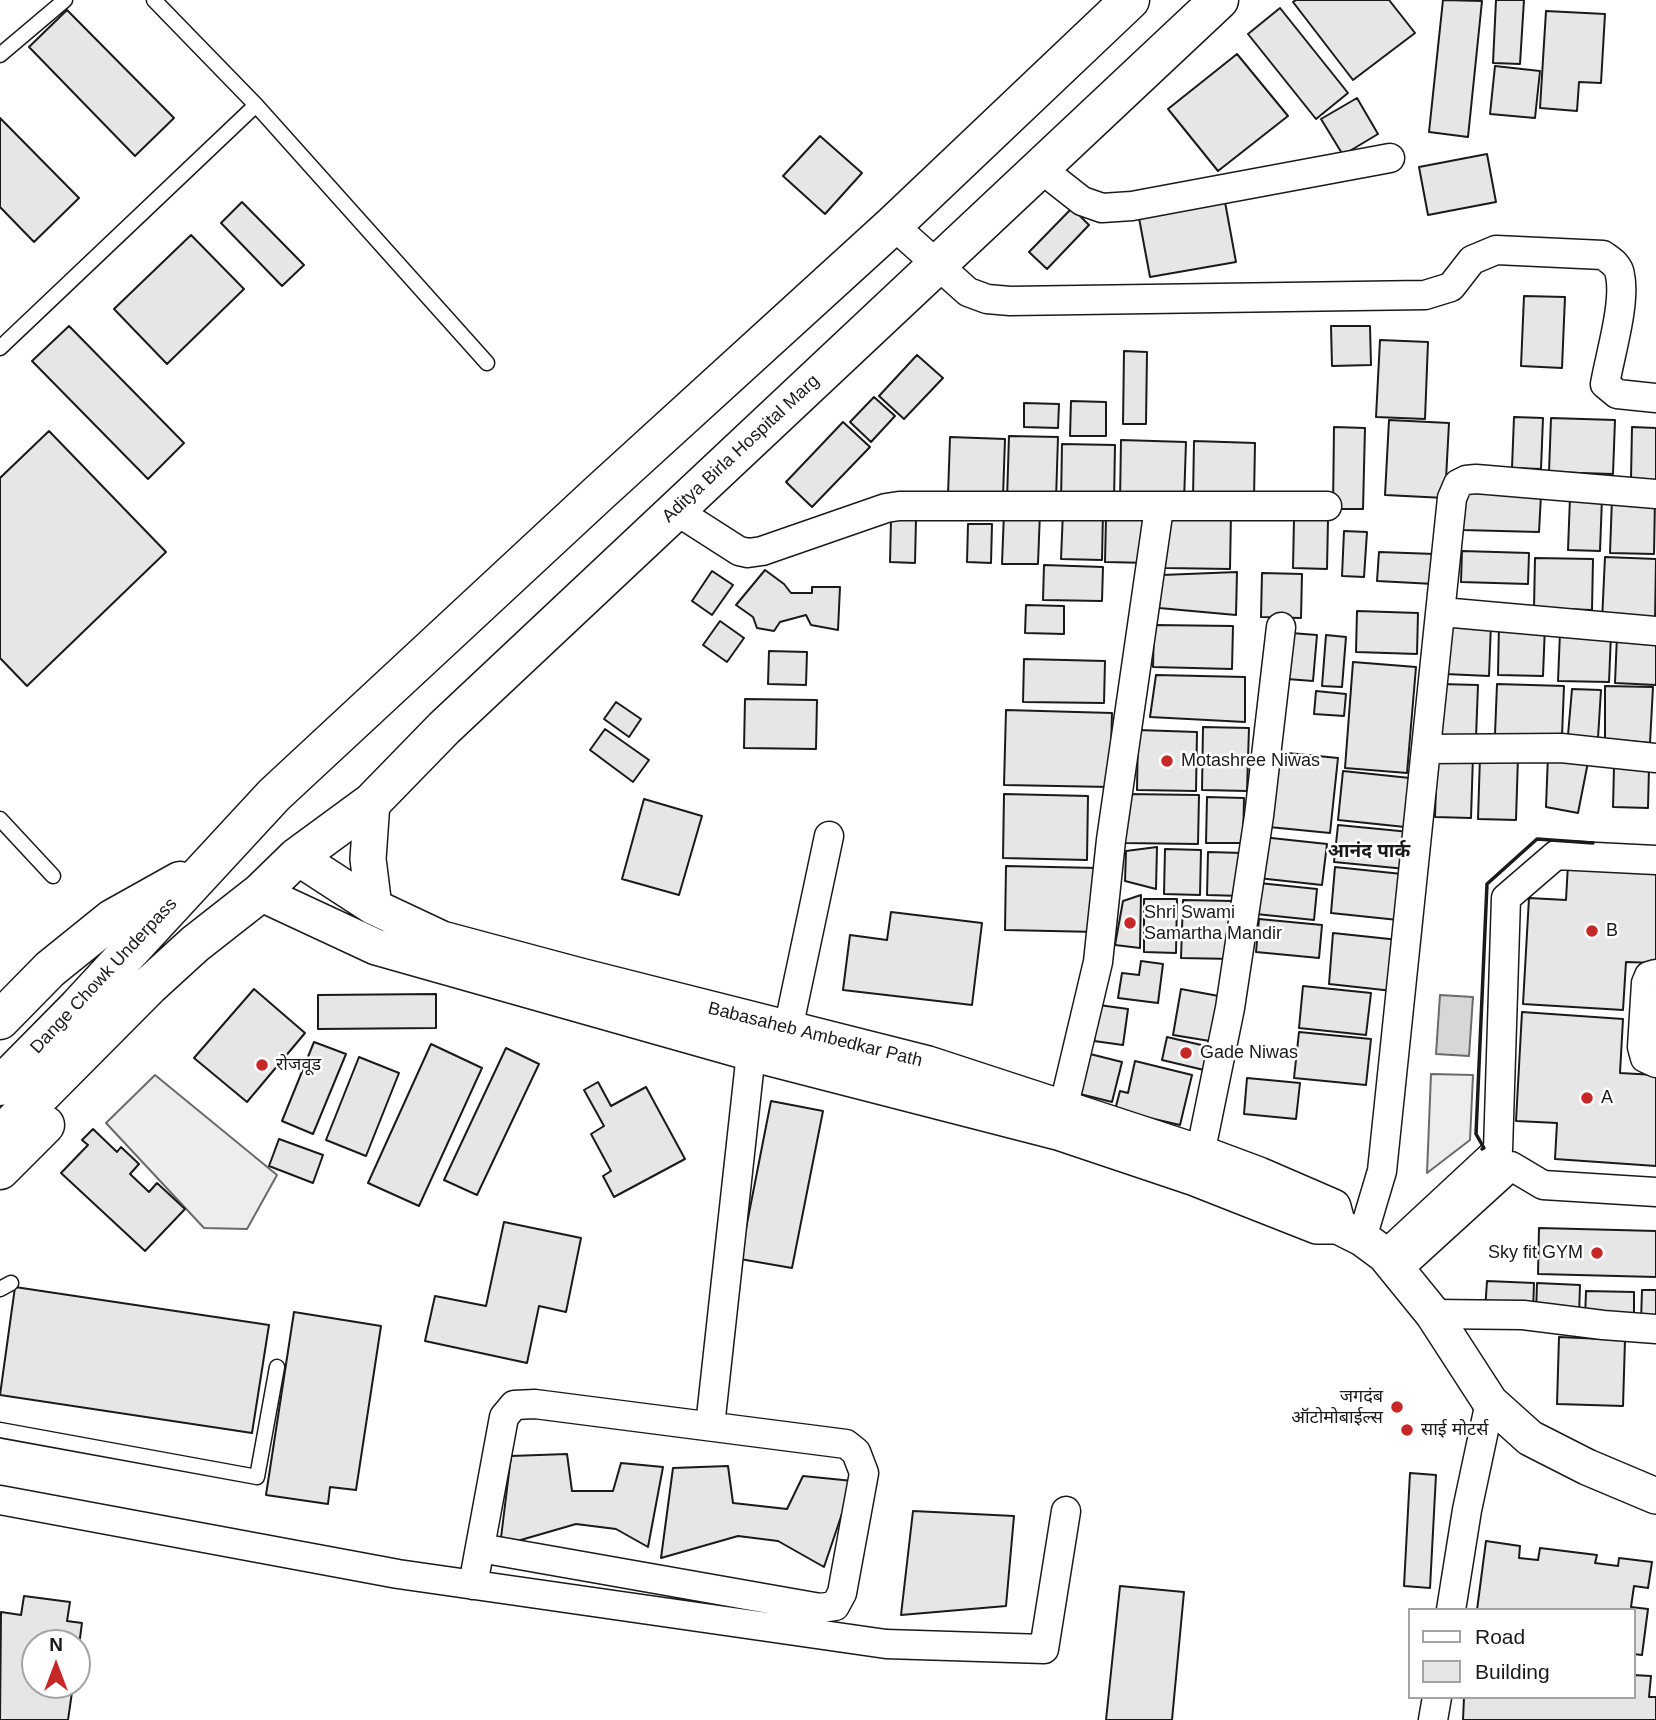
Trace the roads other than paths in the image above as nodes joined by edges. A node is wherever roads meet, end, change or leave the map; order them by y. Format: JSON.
{"nodes":[{"id":1,"x":65,"y":0,"type":"edge"},
{"id":2,"x":154,"y":0,"type":"edge"},
{"id":3,"x":1130,"y":0,"type":"edge"},
{"id":4,"x":1219,"y":0,"type":"edge"},
{"id":5,"x":0,"y":55,"type":"edge"},
{"id":6,"x":256,"y":105,"type":"junction"},
{"id":7,"x":1390,"y":158,"type":"dead end"},
{"id":8,"x":1040,"y":168,"type":"junction"},
{"id":9,"x":893,"y":225,"type":"junction"},
{"id":10,"x":936,"y":265,"type":"junction"},
{"id":11,"x":0,"y":348,"type":"edge"},
{"id":12,"x":487,"y":363,"type":"dead end"},
{"id":13,"x":1656,"y":398,"type":"edge"},
{"id":14,"x":1656,"y":494,"type":"edge"},
{"id":15,"x":1327,"y":506,"type":"dead end"},
{"id":16,"x":1160,"y":508,"type":"junction"},
{"id":17,"x":675,"y":510,"type":"junction"},
{"id":18,"x":1442,"y":612,"type":"junction"},
{"id":19,"x":1281,"y":627,"type":"dead end"},
{"id":20,"x":1656,"y":631,"type":"edge"},
{"id":21,"x":1426,"y":749,"type":"junction"},
{"id":22,"x":1656,"y":758,"type":"edge"},
{"id":23,"x":372,"y":802,"type":"junction"},
{"id":24,"x":0,"y":819,"type":"edge"},
{"id":25,"x":829,"y":836,"type":"dead end"},
{"id":26,"x":297,"y":857,"type":"junction"},
{"id":27,"x":1656,"y":860,"type":"edge"},
{"id":28,"x":208,"y":865,"type":"junction"},
{"id":29,"x":53,"y":876,"type":"dead end"},
{"id":30,"x":260,"y":893,"type":"junction"},
{"id":31,"x":374,"y":907,"type":"junction"},
{"id":32,"x":1656,"y":974,"type":"edge"},
{"id":33,"x":149,"y":986,"type":"junction"},
{"id":34,"x":0,"y":1020,"type":"edge"},
{"id":35,"x":773,"y":1048,"type":"junction"},
{"id":36,"x":1656,"y":1063,"type":"edge"},
{"id":37,"x":0,"y":1086,"type":"edge"},
{"id":38,"x":1060,"y":1120,"type":"junction"},
{"id":39,"x":0,"y":1136,"type":"edge"},
{"id":40,"x":1198,"y":1166,"type":"junction"},
{"id":41,"x":0,"y":1170,"type":"edge"},
{"id":42,"x":1656,"y":1192,"type":"edge"},
{"id":43,"x":1371,"y":1247,"type":"junction"},
{"id":44,"x":1433,"y":1314,"type":"junction"},
{"id":45,"x":1656,"y":1329,"type":"edge"},
{"id":46,"x":277,"y":1367,"type":"dead end"},
{"id":47,"x":1490,"y":1402,"type":"junction"},
{"id":48,"x":710,"y":1426,"type":"junction"},
{"id":49,"x":0,"y":1430,"type":"edge"},
{"id":50,"x":1656,"y":1496,"type":"edge"},
{"id":51,"x":0,"y":1500,"type":"edge"},
{"id":52,"x":1066,"y":1511,"type":"dead end"},
{"id":53,"x":480,"y":1548,"type":"junction"},
{"id":54,"x":473,"y":1585,"type":"junction"},
{"id":55,"x":1451,"y":1608,"type":"edge"},
{"id":56,"x":1437,"y":1699,"type":"edge"},
{"id":57,"x":1433,"y":1720,"type":"edge"}],
"edges":[{"from":1,"to":5,"type":"lane"},
{"from":2,"to":6,"type":"lane"},
{"from":3,"to":9,"type":"main road"},
{"from":4,"to":8,"type":"main road","name":"Aditya Birla Hospital Marg"},
{"from":6,"to":11,"type":"lane"},
{"from":6,"to":12,"type":"lane"},
{"from":7,"to":8,"type":"street"},
{"from":8,"to":10,"type":"main road","name":"Aditya Birla Hospital Marg"},
{"from":9,"to":10,"type":"street"},
{"from":9,"to":28,"type":"main road","name":"Dange Chowk Underpass"},
{"from":10,"to":13,"type":"street"},
{"from":10,"to":17,"type":"main road","name":"Aditya Birla Hospital Marg"},
{"from":14,"to":18,"type":"street"},
{"from":15,"to":16,"type":"street"},
{"from":16,"to":17,"type":"street"},
{"from":16,"to":38,"type":"street"},
{"from":17,"to":23,"type":"main road","name":"Aditya Birla Hospital Marg"},
{"from":18,"to":20,"type":"street"},
{"from":18,"to":21,"type":"street"},
{"from":19,"to":40,"type":"street"},
{"from":21,"to":22,"type":"street"},
{"from":21,"to":43,"type":"street"},
{"from":23,"to":26,"type":"main road","name":"Aditya Birla Hospital Marg"},
{"from":23,"to":31,"type":"street"},
{"from":24,"to":29,"type":"lane"},
{"from":25,"to":35,"type":"street"},
{"from":26,"to":30,"type":"main road","name":"Aditya Birla Hospital Marg"},
{"from":26,"to":31,"type":"street","name":"Babasaheb Ambedkar Path"},
{"from":27,"to":43,"type":"street"},
{"from":28,"to":34,"type":"main road"},
{"from":28,"to":37,"type":"main road","name":"Dange Chowk Underpass"},
{"from":30,"to":33,"type":"main road","name":"Dange Chowk Underpass"},
{"from":30,"to":35,"type":"street","name":"Babasaheb Ambedkar Path"},
{"from":31,"to":35,"type":"street","name":"Babasaheb Ambedkar Path"},
{"from":32,"to":36,"type":"street"},
{"from":33,"to":39,"type":"main road","name":"Dange Chowk Underpass"},
{"from":33,"to":41,"type":"main road"},
{"from":35,"to":38,"type":"street","name":"Babasaheb Ambedkar Path"},
{"from":35,"to":48,"type":"street"},
{"from":38,"to":40,"type":"street","name":"Babasaheb Ambedkar Path"},
{"from":40,"to":43,"type":"street","name":"Babasaheb Ambedkar Path"},
{"from":42,"to":43,"type":"street"},
{"from":43,"to":44,"type":"street"},
{"from":44,"to":45,"type":"street"},
{"from":44,"to":47,"type":"street"},
{"from":46,"to":49,"type":"lane"},
{"from":47,"to":50,"type":"street"},
{"from":47,"to":55,"type":"street"},
{"from":48,"to":53,"type":"street"},
{"from":48,"to":53,"type":"street"},
{"from":51,"to":54,"type":"street"},
{"from":52,"to":54,"type":"street"},
{"from":53,"to":54,"type":"street"},
{"from":56,"to":57,"type":"street"}]}
